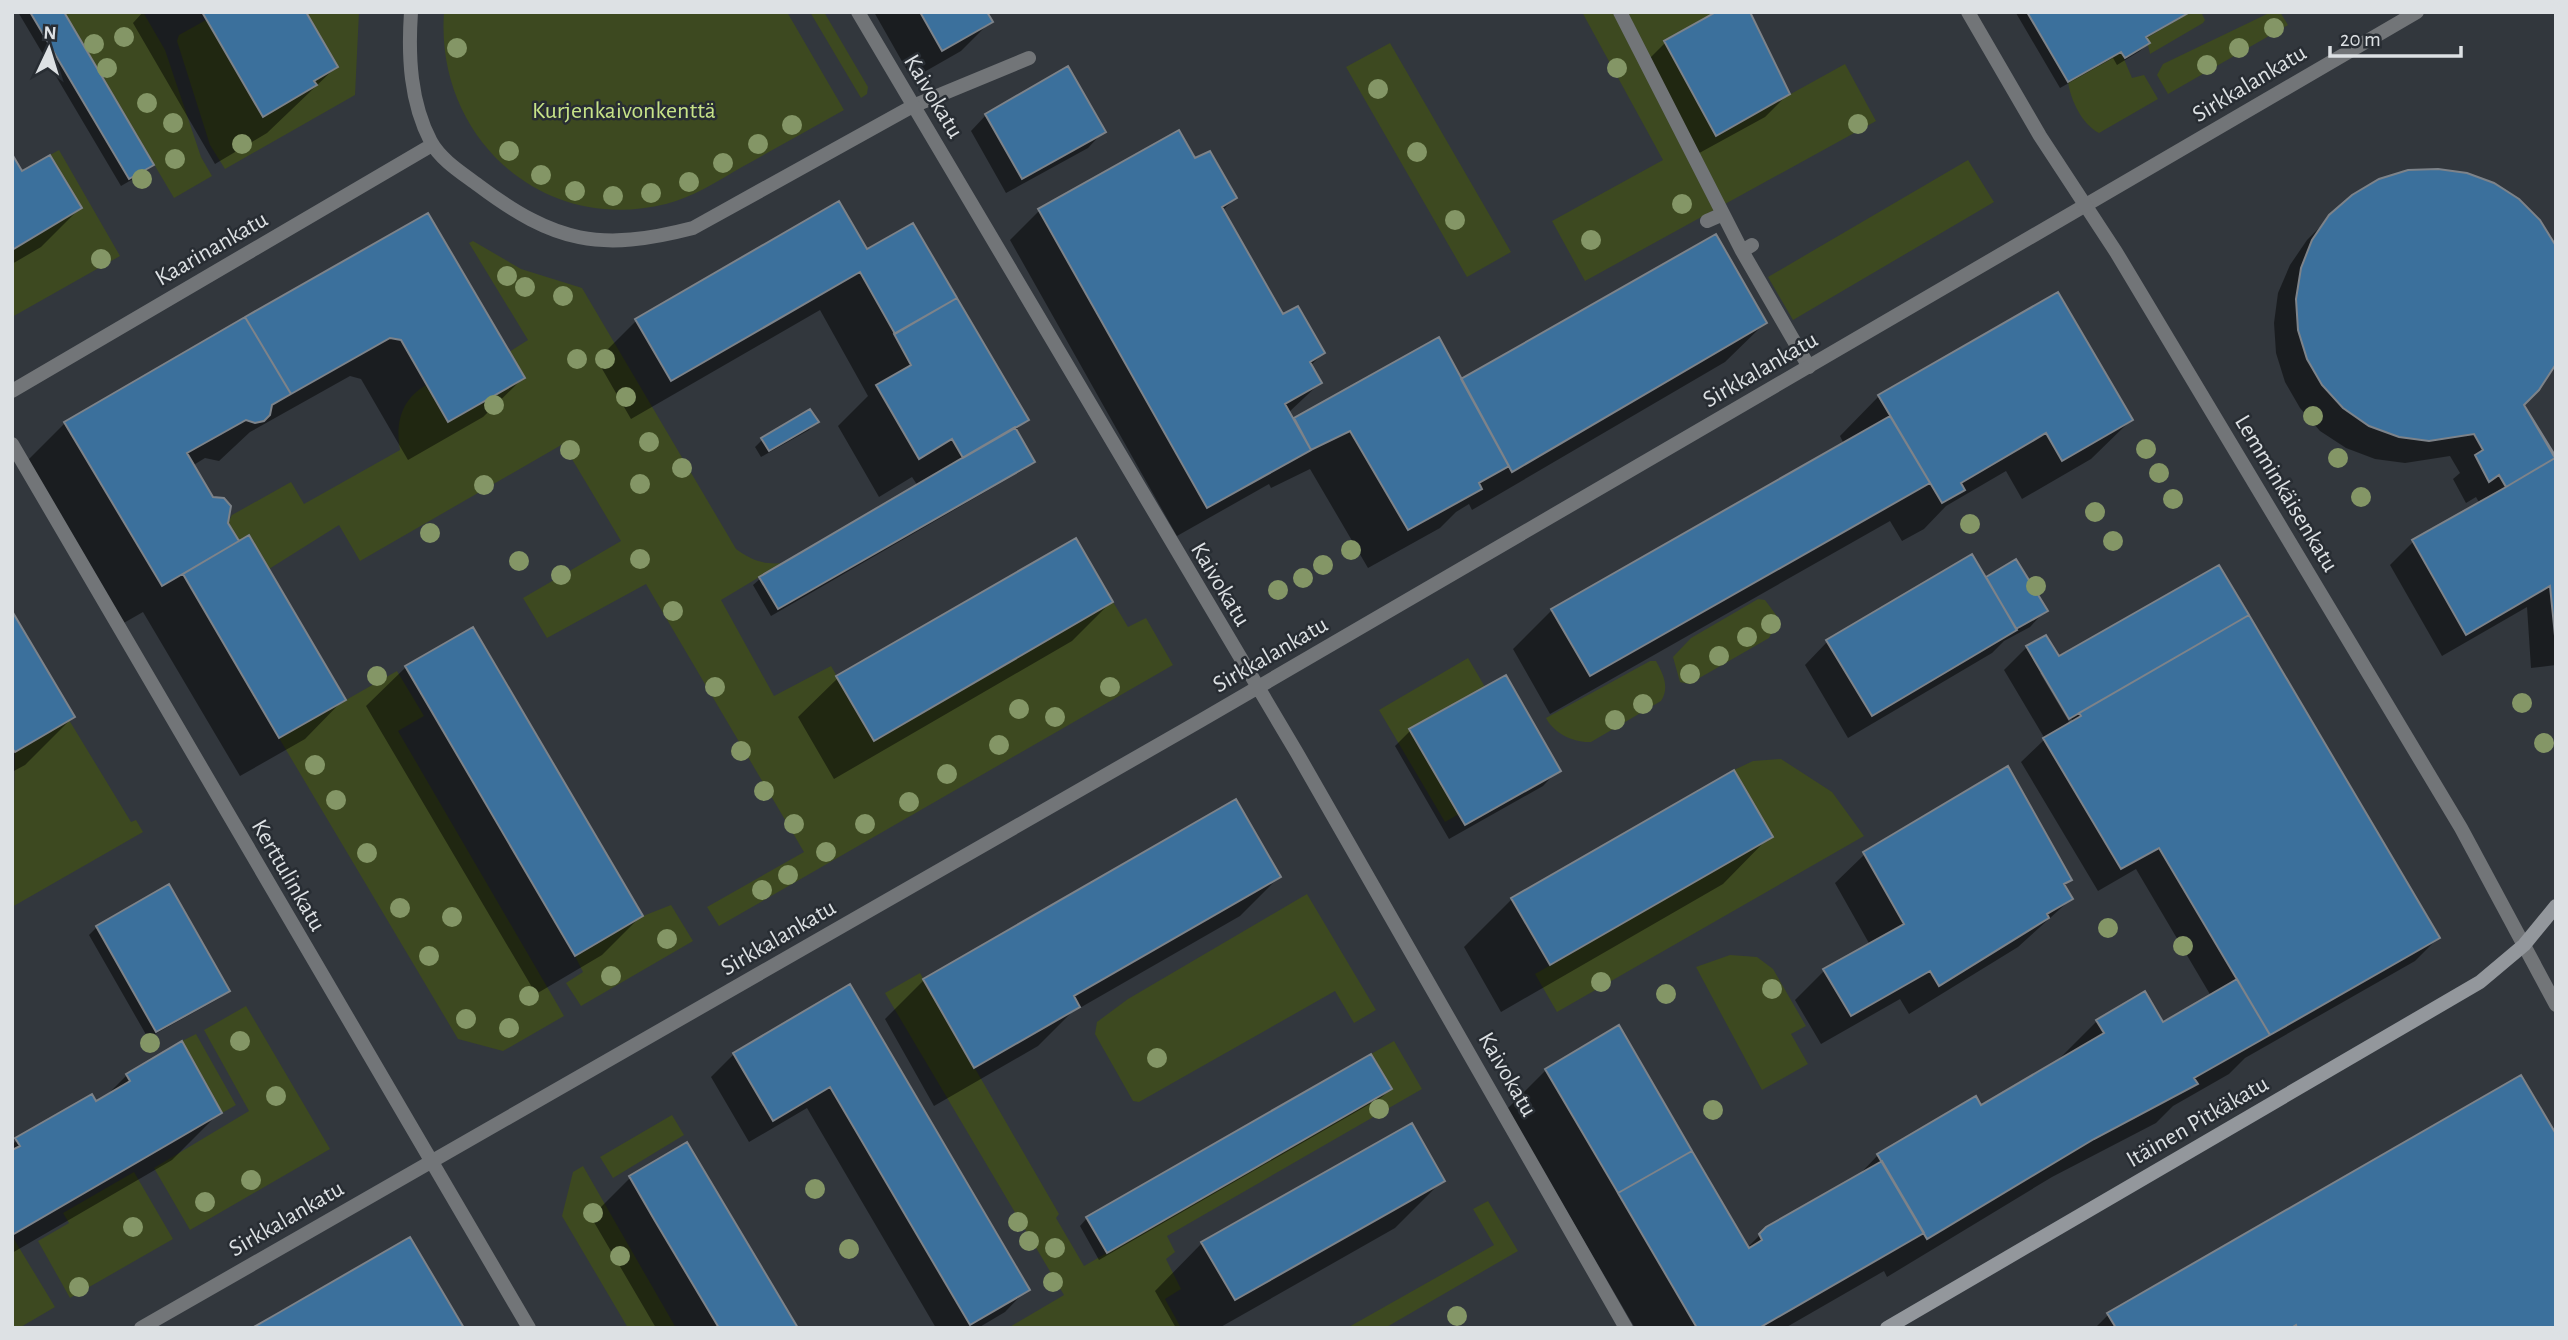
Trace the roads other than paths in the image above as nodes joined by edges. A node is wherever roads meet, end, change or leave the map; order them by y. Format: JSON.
{"nodes":[{"id":1,"x":411,"y":12,"type":"edge"},
{"id":2,"x":858,"y":12,"type":"edge"},
{"id":3,"x":1620,"y":12,"type":"edge"},
{"id":4,"x":1968,"y":12,"type":"edge"},
{"id":5,"x":2417,"y":12,"type":"edge"},
{"id":6,"x":1029,"y":58,"type":"dead end"},
{"id":7,"x":913,"y":106,"type":"junction"},
{"id":8,"x":432,"y":145,"type":"junction"},
{"id":9,"x":2085,"y":205,"type":"junction"},
{"id":10,"x":1723,"y":214,"type":"junction"},
{"id":11,"x":1707,"y":221,"type":"dead end"},
{"id":12,"x":1810,"y":367,"type":"junction"},
{"id":13,"x":12,"y":391,"type":"edge"},
{"id":14,"x":12,"y":444,"type":"edge"},
{"id":15,"x":1257,"y":687,"type":"junction"},
{"id":16,"x":2556,"y":906,"type":"edge"},
{"id":17,"x":2524,"y":944,"type":"junction"},
{"id":18,"x":2556,"y":1005,"type":"edge"},
{"id":19,"x":430,"y":1163,"type":"junction"},
{"id":20,"x":141,"y":1328,"type":"edge"},
{"id":21,"x":529,"y":1328,"type":"edge"},
{"id":22,"x":1626,"y":1328,"type":"edge"},
{"id":23,"x":1887,"y":1328,"type":"edge"}],
"edges":[{"from":1,"to":8,"type":"street"},
{"from":2,"to":7,"type":"street","name":"Kaivokatu"},
{"from":3,"to":10,"type":"street"},
{"from":4,"to":9,"type":"street","name":"Lemminkäisenkatu"},
{"from":5,"to":9,"type":"street","name":"Sirkkalankatu"},
{"from":6,"to":7,"type":"street"},
{"from":7,"to":8,"type":"street"},
{"from":7,"to":15,"type":"street","name":"Kaivokatu"},
{"from":8,"to":13,"type":"street","name":"Kaarinankatu"},
{"from":9,"to":12,"type":"street","name":"Sirkkalankatu"},
{"from":9,"to":17,"type":"street","name":"Lemminkäisenkatu"},
{"from":10,"to":11,"type":"street"},
{"from":10,"to":12,"type":"street"},
{"from":12,"to":15,"type":"street","name":"Sirkkalankatu"},
{"from":14,"to":19,"type":"street","name":"Kerttulinkatu"},
{"from":15,"to":19,"type":"street","name":"Sirkkalankatu"},
{"from":15,"to":22,"type":"street","name":"Kaivokatu"},
{"from":16,"to":17,"type":"main road","name":"Itäinen Pitkäkatu"},
{"from":17,"to":18,"type":"street","name":"Lemminkäisenkatu"},
{"from":17,"to":23,"type":"main road","name":"Itäinen Pitkäkatu"},
{"from":19,"to":20,"type":"street","name":"Sirkkalankatu"},
{"from":19,"to":21,"type":"street","name":"Kerttulinkatu"}]}
